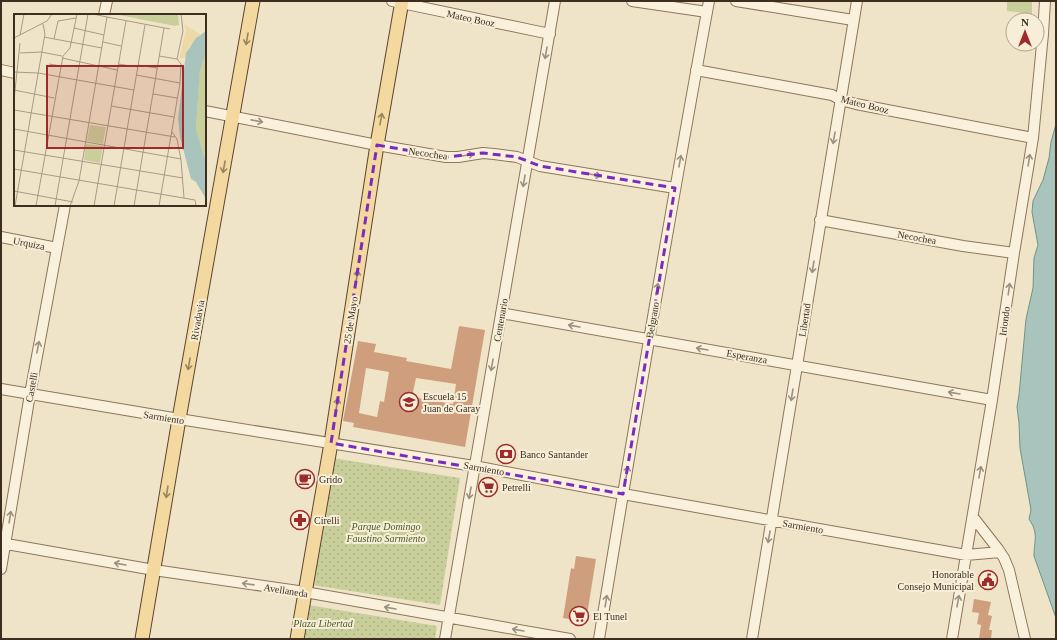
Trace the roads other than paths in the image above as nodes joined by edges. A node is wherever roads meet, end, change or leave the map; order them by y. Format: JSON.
{"nodes":[{"id":1,"x":107,"y":1,"type":"edge"},
{"id":2,"x":253,"y":1,"type":"edge"},
{"id":3,"x":555,"y":1,"type":"edge"},
{"id":4,"x":632,"y":1,"type":"edge"},
{"id":5,"x":709,"y":1,"type":"edge"},
{"id":6,"x":736,"y":1,"type":"edge"},
{"id":7,"x":857,"y":1,"type":"edge"},
{"id":8,"x":1045,"y":1,"type":"edge"},
{"id":9,"x":399,"y":2,"type":"edge"},
{"id":10,"x":707,"y":12,"type":"junction"},
{"id":11,"x":104,"y":14,"type":"edge"},
{"id":12,"x":853,"y":20,"type":"junction"},
{"id":13,"x":550,"y":34,"type":"junction"},
{"id":14,"x":1,"y":70,"type":"edge"},
{"id":15,"x":696,"y":70,"type":"junction"},
{"id":16,"x":14,"y":73,"type":"edge"},
{"id":17,"x":840,"y":100,"type":"junction"},
{"id":18,"x":206,"y":111,"type":"edge"},
{"id":19,"x":233,"y":116,"type":"junction"},
{"id":20,"x":1033,"y":138,"type":"junction"},
{"id":21,"x":377,"y":145,"type":"junction"},
{"id":22,"x":527,"y":162,"type":"junction"},
{"id":23,"x":675,"y":188,"type":"junction"},
{"id":24,"x":65,"y":206,"type":"edge"},
{"id":25,"x":820,"y":220,"type":"junction"},
{"id":26,"x":1,"y":237,"type":"edge"},
{"id":27,"x":57,"y":248,"type":"junction"},
{"id":28,"x":1014,"y":253,"type":"junction"},
{"id":29,"x":501,"y":313,"type":"junction"},
{"id":30,"x":649,"y":339,"type":"junction"},
{"id":31,"x":797,"y":365,"type":"junction"},
{"id":32,"x":1,"y":389,"type":"edge"},
{"id":33,"x":30,"y":394,"type":"junction"},
{"id":34,"x":992,"y":400,"type":"junction"},
{"id":35,"x":179,"y":419,"type":"junction"},
{"id":36,"x":331,"y":442,"type":"junction"},
{"id":37,"x":474,"y":466,"type":"junction"},
{"id":38,"x":623,"y":494,"type":"junction"},
{"id":39,"x":973,"y":517,"type":"junction"},
{"id":40,"x":772,"y":521,"type":"junction"},
{"id":41,"x":3,"y":544,"type":"edge"},
{"id":42,"x":1000,"y":552,"type":"junction"},
{"id":43,"x":966,"y":555,"type":"junction"},
{"id":44,"x":1,"y":569,"type":"edge"},
{"id":45,"x":154,"y":570,"type":"junction"},
{"id":46,"x":305,"y":592,"type":"junction"},
{"id":47,"x":448,"y":618,"type":"junction"},
{"id":48,"x":142,"y":639,"type":"edge"},
{"id":49,"x":297,"y":639,"type":"edge"},
{"id":50,"x":445,"y":639,"type":"edge"},
{"id":51,"x":570,"y":639,"type":"edge"},
{"id":52,"x":599,"y":639,"type":"edge"},
{"id":53,"x":752,"y":639,"type":"edge"},
{"id":54,"x":952,"y":639,"type":"edge"},
{"id":55,"x":1024,"y":639,"type":"edge"}],
"edges":[{"from":1,"to":11,"type":"street"},
{"from":2,"to":19,"type":"main road","name":"Rivadavia","one_way":true},
{"from":3,"to":13,"type":"street","name":"Centenario"},
{"from":4,"to":10,"type":"street"},
{"from":5,"to":10,"type":"street","name":"Belgrano"},
{"from":6,"to":12,"type":"street"},
{"from":7,"to":12,"type":"street","name":"Libertad"},
{"from":8,"to":20,"type":"street","name":"Iriondo"},
{"from":9,"to":13,"type":"street","name":"Mateo Booz"},
{"from":21,"to":9,"type":"main road","name":"25 de Mayo","one_way":true},
{"from":10,"to":15,"type":"street","name":"Belgrano"},
{"from":12,"to":17,"type":"street","name":"Libertad"},
{"from":13,"to":22,"type":"street","name":"Centenario","one_way":true},
{"from":14,"to":16,"type":"street"},
{"from":15,"to":17,"type":"street","name":"Mateo Booz"},
{"from":23,"to":15,"type":"street","name":"Belgrano","one_way":true},
{"from":17,"to":20,"type":"street","name":"Mateo Booz"},
{"from":17,"to":25,"type":"street","name":"Libertad","one_way":true},
{"from":18,"to":19,"type":"street","name":"Necochea"},
{"from":19,"to":21,"type":"street","name":"Necochea","one_way":true},
{"from":19,"to":35,"type":"main road","name":"Rivadavia","one_way":true},
{"from":28,"to":20,"type":"street","name":"Iriondo","one_way":true},
{"from":21,"to":22,"type":"street","name":"Necochea","one_way":true},
{"from":36,"to":21,"type":"main road","name":"25 de Mayo","one_way":true},
{"from":22,"to":23,"type":"street","name":"Necochea","one_way":true},
{"from":22,"to":29,"type":"street","name":"Centenario","one_way":true},
{"from":30,"to":23,"type":"street","name":"Belgrano","one_way":true},
{"from":24,"to":27,"type":"street","name":"Castelli"},
{"from":25,"to":28,"type":"street","name":"Necochea"},
{"from":25,"to":31,"type":"street","name":"Libertad","one_way":true},
{"from":26,"to":27,"type":"street","name":"Urquiza"},
{"from":33,"to":27,"type":"street","name":"Castelli","one_way":true},
{"from":34,"to":28,"type":"street","name":"Iriondo","one_way":true},
{"from":30,"to":29,"type":"street","name":"Esperanza","one_way":true},
{"from":29,"to":37,"type":"street","name":"Centenario","one_way":true},
{"from":31,"to":30,"type":"street","name":"Esperanza","one_way":true},
{"from":38,"to":30,"type":"street","name":"Belgrano","one_way":true},
{"from":34,"to":31,"type":"street","name":"Esperanza","one_way":true},
{"from":31,"to":40,"type":"street","name":"Libertad","one_way":true},
{"from":32,"to":33,"type":"street","name":"Sarmiento"},
{"from":33,"to":35,"type":"street","name":"Sarmiento"},
{"from":41,"to":33,"type":"street","name":"Castelli","one_way":true},
{"from":39,"to":34,"type":"street","name":"Iriondo","one_way":true},
{"from":35,"to":36,"type":"street","name":"Sarmiento"},
{"from":35,"to":45,"type":"main road","name":"Rivadavia","one_way":true},
{"from":36,"to":37,"type":"street","name":"Sarmiento"},
{"from":36,"to":46,"type":"main road","name":"25 de Mayo"},
{"from":37,"to":38,"type":"street","name":"Sarmiento"},
{"from":37,"to":47,"type":"street","name":"Centenario","one_way":true},
{"from":38,"to":40,"type":"street","name":"Sarmiento"},
{"from":52,"to":38,"type":"street","name":"Belgrano","one_way":true},
{"from":39,"to":42,"type":"street"},
{"from":39,"to":43,"type":"street","name":"Iriondo"},
{"from":40,"to":43,"type":"street","name":"Sarmiento"},
{"from":40,"to":53,"type":"street","name":"Libertad","one_way":true},
{"from":41,"to":44,"type":"street","name":"Castelli"},
{"from":45,"to":41,"type":"street","name":"Avellaneda","one_way":true},
{"from":42,"to":43,"type":"street","name":"Sarmiento"},
{"from":42,"to":55,"type":"street"},
{"from":54,"to":43,"type":"street","name":"Iriondo","one_way":true},
{"from":46,"to":45,"type":"street","name":"Avellaneda","one_way":true},
{"from":45,"to":48,"type":"main road","name":"Rivadavia"},
{"from":47,"to":46,"type":"street","name":"Avellaneda","one_way":true},
{"from":46,"to":49,"type":"main road","name":"25 de Mayo"},
{"from":47,"to":50,"type":"street","name":"Centenario"},
{"from":51,"to":47,"type":"street","name":"Avellaneda","one_way":true}]}
